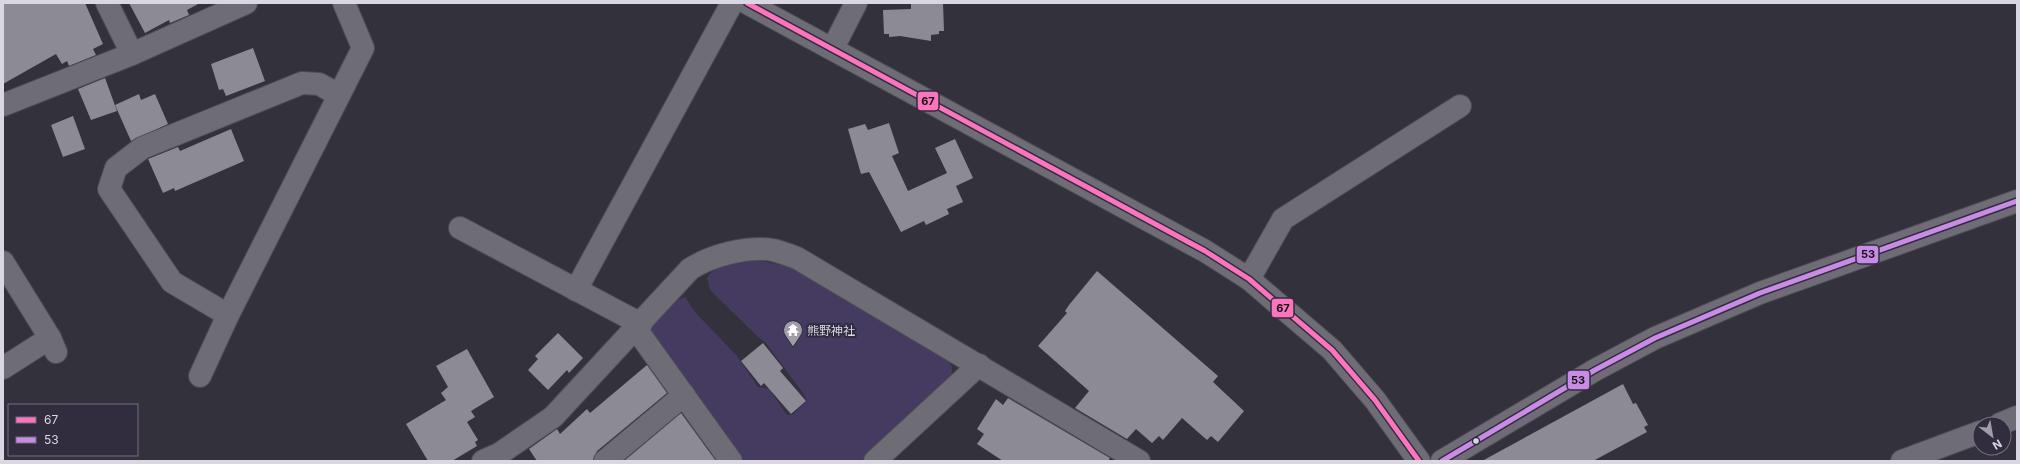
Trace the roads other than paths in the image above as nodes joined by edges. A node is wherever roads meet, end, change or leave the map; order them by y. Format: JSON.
{"nodes":[{"id":1,"x":107,"y":3,"type":"edge"},
{"id":2,"x":246,"y":3,"type":"edge"},
{"id":3,"x":344,"y":3,"type":"edge"},
{"id":4,"x":732,"y":3,"type":"edge"},
{"id":5,"x":747,"y":3,"type":"edge"},
{"id":6,"x":856,"y":3,"type":"edge"},
{"id":7,"x":832,"y":48,"type":"junction"},
{"id":8,"x":132,"y":54,"type":"junction"},
{"id":9,"x":339,"y":95,"type":"junction"},
{"id":10,"x":3,"y":105,"type":"edge"},
{"id":11,"x":1460,"y":106,"type":"dead end"},
{"id":12,"x":2017,"y":201,"type":"edge"},
{"id":13,"x":460,"y":228,"type":"dead end"},
{"id":14,"x":3,"y":262,"type":"edge"},
{"id":15,"x":1249,"y":279,"type":"junction"},
{"id":16,"x":576,"y":290,"type":"junction"},
{"id":17,"x":228,"y":315,"type":"junction"},
{"id":18,"x":638,"y":326,"type":"junction"},
{"id":19,"x":979,"y":365,"type":"junction"},
{"id":20,"x":3,"y":368,"type":"edge"},
{"id":21,"x":200,"y":376,"type":"dead end"},
{"id":22,"x":684,"y":395,"type":"junction"},
{"id":23,"x":1972,"y":435,"type":"edge"},
{"id":24,"x":495,"y":459,"type":"edge"},
{"id":25,"x":605,"y":461,"type":"edge"},
{"id":26,"x":731,"y":461,"type":"edge"},
{"id":27,"x":875,"y":461,"type":"edge"},
{"id":28,"x":1139,"y":461,"type":"edge"},
{"id":29,"x":1419,"y":461,"type":"edge"},
{"id":30,"x":1442,"y":461,"type":"edge"},
{"id":31,"x":1902,"y":461,"type":"edge"}],
"edges":[{"from":1,"to":8,"type":"street"},
{"from":2,"to":8,"type":"street"},
{"from":3,"to":9,"type":"street"},
{"from":4,"to":16,"type":"street"},
{"from":5,"to":7,"type":"street"},
{"from":6,"to":7,"type":"street"},
{"from":7,"to":15,"type":"street"},
{"from":8,"to":10,"type":"street"},
{"from":9,"to":17,"type":"street"},
{"from":9,"to":17,"type":"street"},
{"from":11,"to":15,"type":"street"},
{"from":12,"to":30,"type":"main road"},
{"from":13,"to":16,"type":"street"},
{"from":14,"to":20,"type":"street"},
{"from":15,"to":29,"type":"street"},
{"from":16,"to":18,"type":"street"},
{"from":17,"to":21,"type":"street"},
{"from":18,"to":19,"type":"street"},
{"from":18,"to":22,"type":"street"},
{"from":18,"to":24,"type":"street"},
{"from":19,"to":27,"type":"street"},
{"from":19,"to":28,"type":"street"},
{"from":22,"to":25,"type":"street"},
{"from":22,"to":26,"type":"street"},
{"from":23,"to":31,"type":"street"}]}
